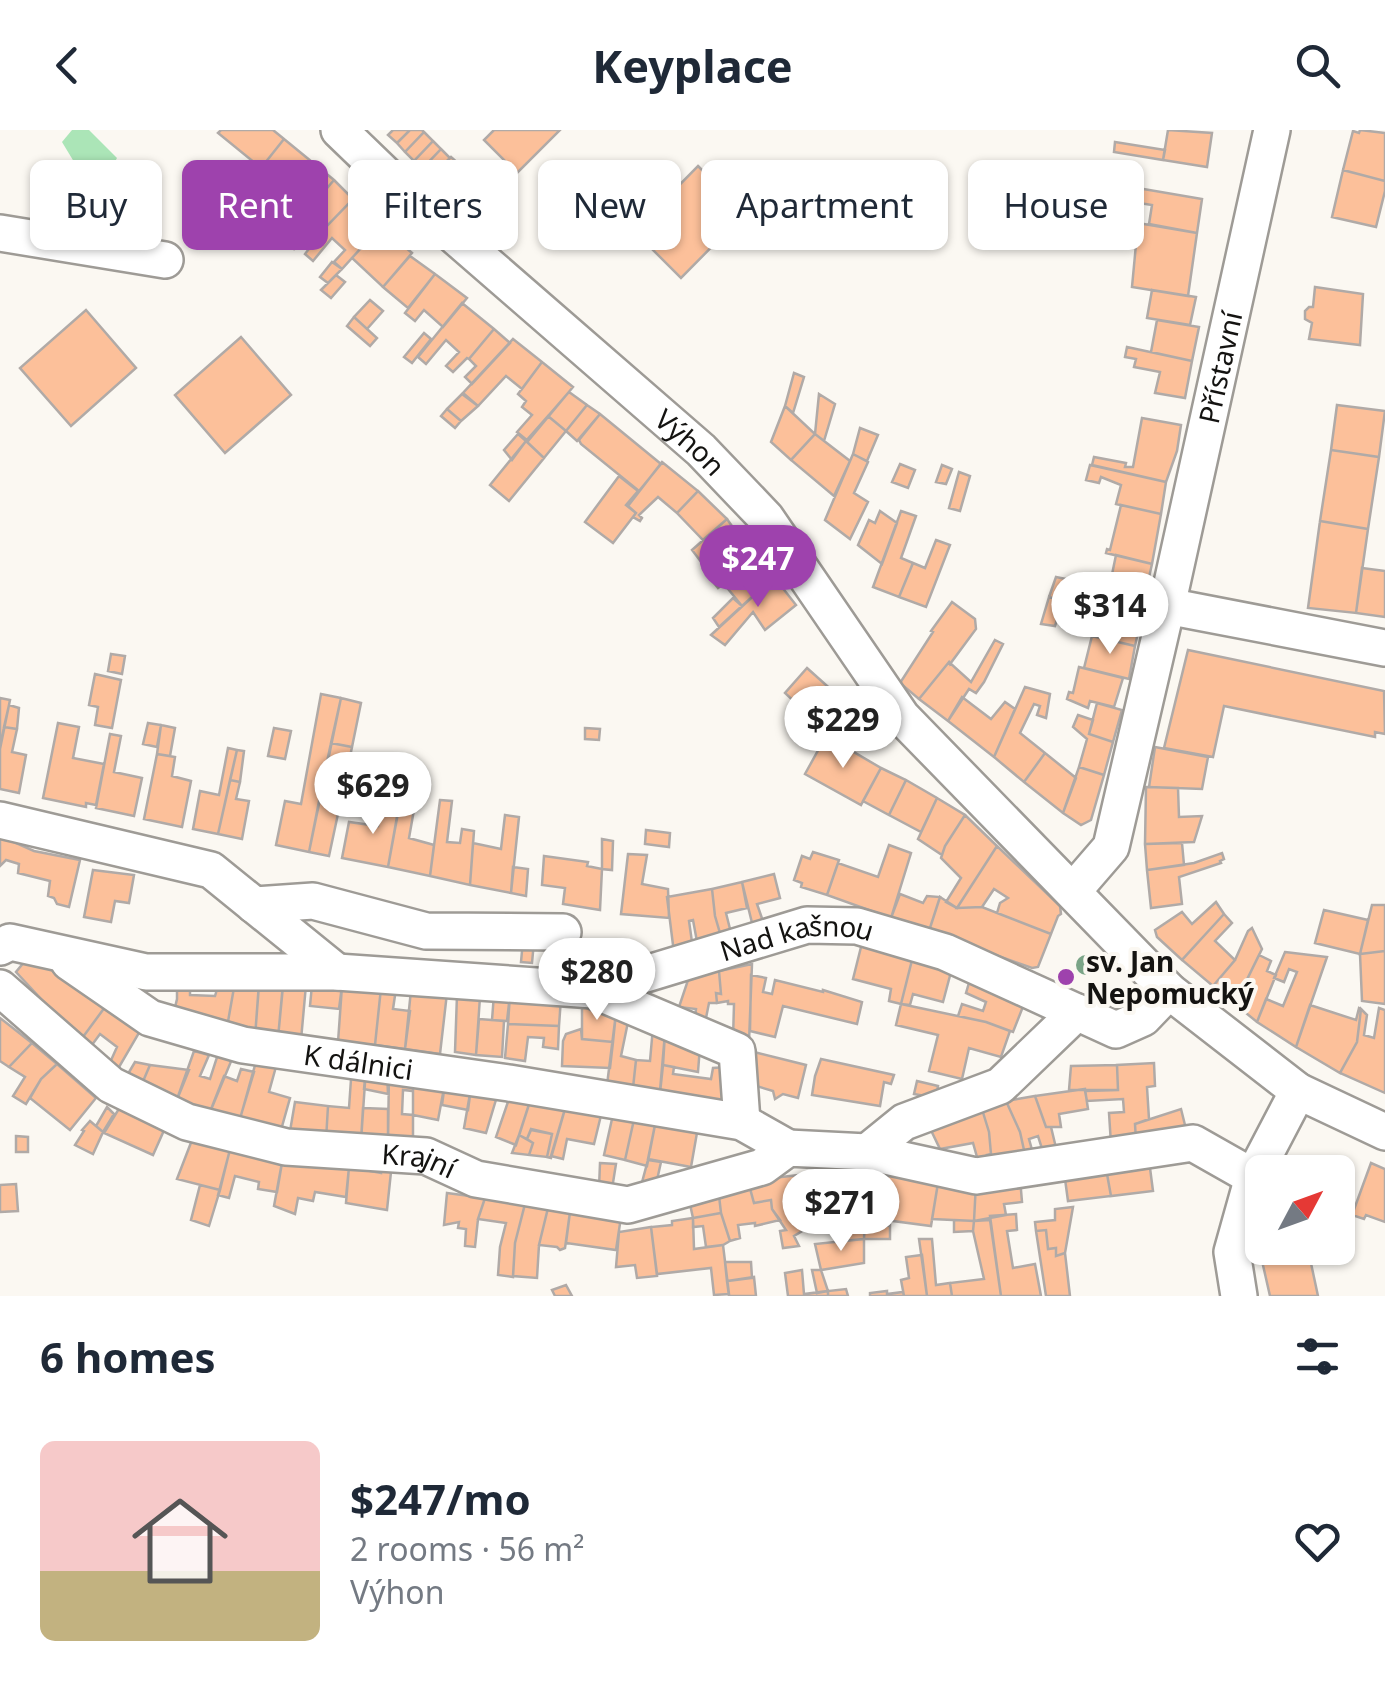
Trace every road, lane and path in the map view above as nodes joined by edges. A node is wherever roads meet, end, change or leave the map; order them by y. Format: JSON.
{"nodes":[{"id":1,"x":339,"y":130,"type":"edge"},
{"id":2,"x":1272,"y":130,"type":"edge"},
{"id":3,"x":0,"y":233,"type":"edge"},
{"id":4,"x":165,"y":260,"type":"dead end"},
{"id":5,"x":1167,"y":606,"type":"junction"},
{"id":6,"x":1385,"y":648,"type":"edge"},
{"id":7,"x":0,"y":820,"type":"edge"},
{"id":8,"x":1073,"y":890,"type":"junction"},
{"id":9,"x":254,"y":906,"type":"junction"},
{"id":10,"x":562,"y":932,"type":"dead end"},
{"id":11,"x":0,"y":947,"type":"edge"},
{"id":12,"x":51,"y":949,"type":"junction"},
{"id":13,"x":337,"y":972,"type":"junction"},
{"id":14,"x":0,"y":988,"type":"edge"},
{"id":15,"x":593,"y":990,"type":"junction"},
{"id":16,"x":1170,"y":991,"type":"junction"},
{"id":17,"x":1077,"y":1012,"type":"junction"},
{"id":18,"x":1298,"y":1092,"type":"junction"},
{"id":19,"x":742,"y":1122,"type":"junction"},
{"id":20,"x":1385,"y":1132,"type":"edge"},
{"id":21,"x":788,"y":1148,"type":"junction"},
{"id":22,"x":867,"y":1152,"type":"junction"},
{"id":23,"x":1264,"y":1155,"type":"edge"},
{"id":24,"x":1245,"y":1172,"type":"edge"},
{"id":25,"x":1245,"y":1205,"type":"edge"},
{"id":26,"x":1237,"y":1296,"type":"edge"}],
"edges":[{"from":1,"to":8,"type":"street","name":"Výhon"},
{"from":2,"to":5,"type":"street","name":"Přístavní"},
{"from":3,"to":4,"type":"street"},
{"from":5,"to":6,"type":"street"},
{"from":5,"to":8,"type":"street","name":"Přístavní"},
{"from":7,"to":9,"type":"street"},
{"from":8,"to":16,"type":"street","name":"Výhon"},
{"from":9,"to":10,"type":"street"},
{"from":9,"to":13,"type":"street"},
{"from":11,"to":12,"type":"street"},
{"from":12,"to":13,"type":"street","name":"Nad kašnou"},
{"from":12,"to":19,"type":"street","name":"K dálnici"},
{"from":13,"to":15,"type":"street","name":"Nad kašnou"},
{"from":14,"to":21,"type":"street","name":"Krajní"},
{"from":15,"to":17,"type":"street","name":"Nad kašnou"},
{"from":15,"to":19,"type":"street"},
{"from":16,"to":17,"type":"street","name":"Nad kašnou"},
{"from":16,"to":18,"type":"street","name":"Výhon"},
{"from":17,"to":22,"type":"street"},
{"from":18,"to":20,"type":"street","name":"Výhon"},
{"from":18,"to":23,"type":"street"},
{"from":19,"to":21,"type":"street","name":"K dálnici"},
{"from":21,"to":22,"type":"street"},
{"from":22,"to":24,"type":"street"},
{"from":25,"to":26,"type":"street"}]}
